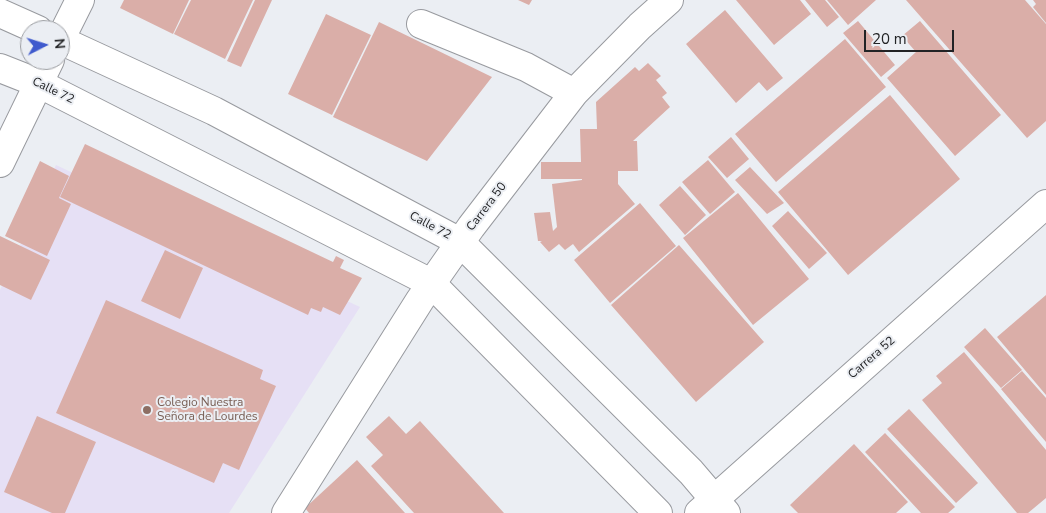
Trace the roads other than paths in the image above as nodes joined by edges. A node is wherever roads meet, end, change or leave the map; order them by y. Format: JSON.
{"nodes":[{"id":1,"x":80,"y":0,"type":"edge"},
{"id":2,"x":669,"y":0,"type":"edge"},
{"id":3,"x":0,"y":13,"type":"edge"},
{"id":4,"x":70,"y":20,"type":"edge"},
{"id":5,"x":20,"y":22,"type":"edge"},
{"id":6,"x":421,"y":24,"type":"dead end"},
{"id":7,"x":70,"y":45,"type":"edge"},
{"id":8,"x":0,"y":68,"type":"edge"},
{"id":9,"x":44,"y":72,"type":"edge"},
{"id":10,"x":574,"y":93,"type":"junction"},
{"id":11,"x":0,"y":163,"type":"edge"},
{"id":12,"x":1046,"y":204,"type":"edge"},
{"id":13,"x":460,"y":242,"type":"junction"},
{"id":14,"x":431,"y":284,"type":"junction"},
{"id":15,"x":713,"y":508,"type":"edge"},
{"id":16,"x":286,"y":513,"type":"edge"},
{"id":17,"x":658,"y":513,"type":"edge"}],
"edges":[{"from":1,"to":4,"type":"main road"},
{"from":2,"to":10,"type":"main road","name":"Carrera 50"},
{"from":3,"to":5,"type":"main road"},
{"from":6,"to":10,"type":"main road"},
{"from":7,"to":13,"type":"main road","name":"Calle 72"},
{"from":8,"to":9,"type":"main road","name":"Calle 72"},
{"from":9,"to":11,"type":"main road"},
{"from":9,"to":14,"type":"main road","name":"Calle 72"},
{"from":10,"to":13,"type":"main road","name":"Carrera 50"},
{"from":12,"to":15,"type":"main road","name":"Carrera 52"},
{"from":13,"to":14,"type":"main road","name":"Carrera 50"},
{"from":13,"to":15,"type":"main road","name":"Calle 72"},
{"from":14,"to":16,"type":"main road","name":"Carrera 50"},
{"from":14,"to":17,"type":"main road","name":"Calle 72"}]}
